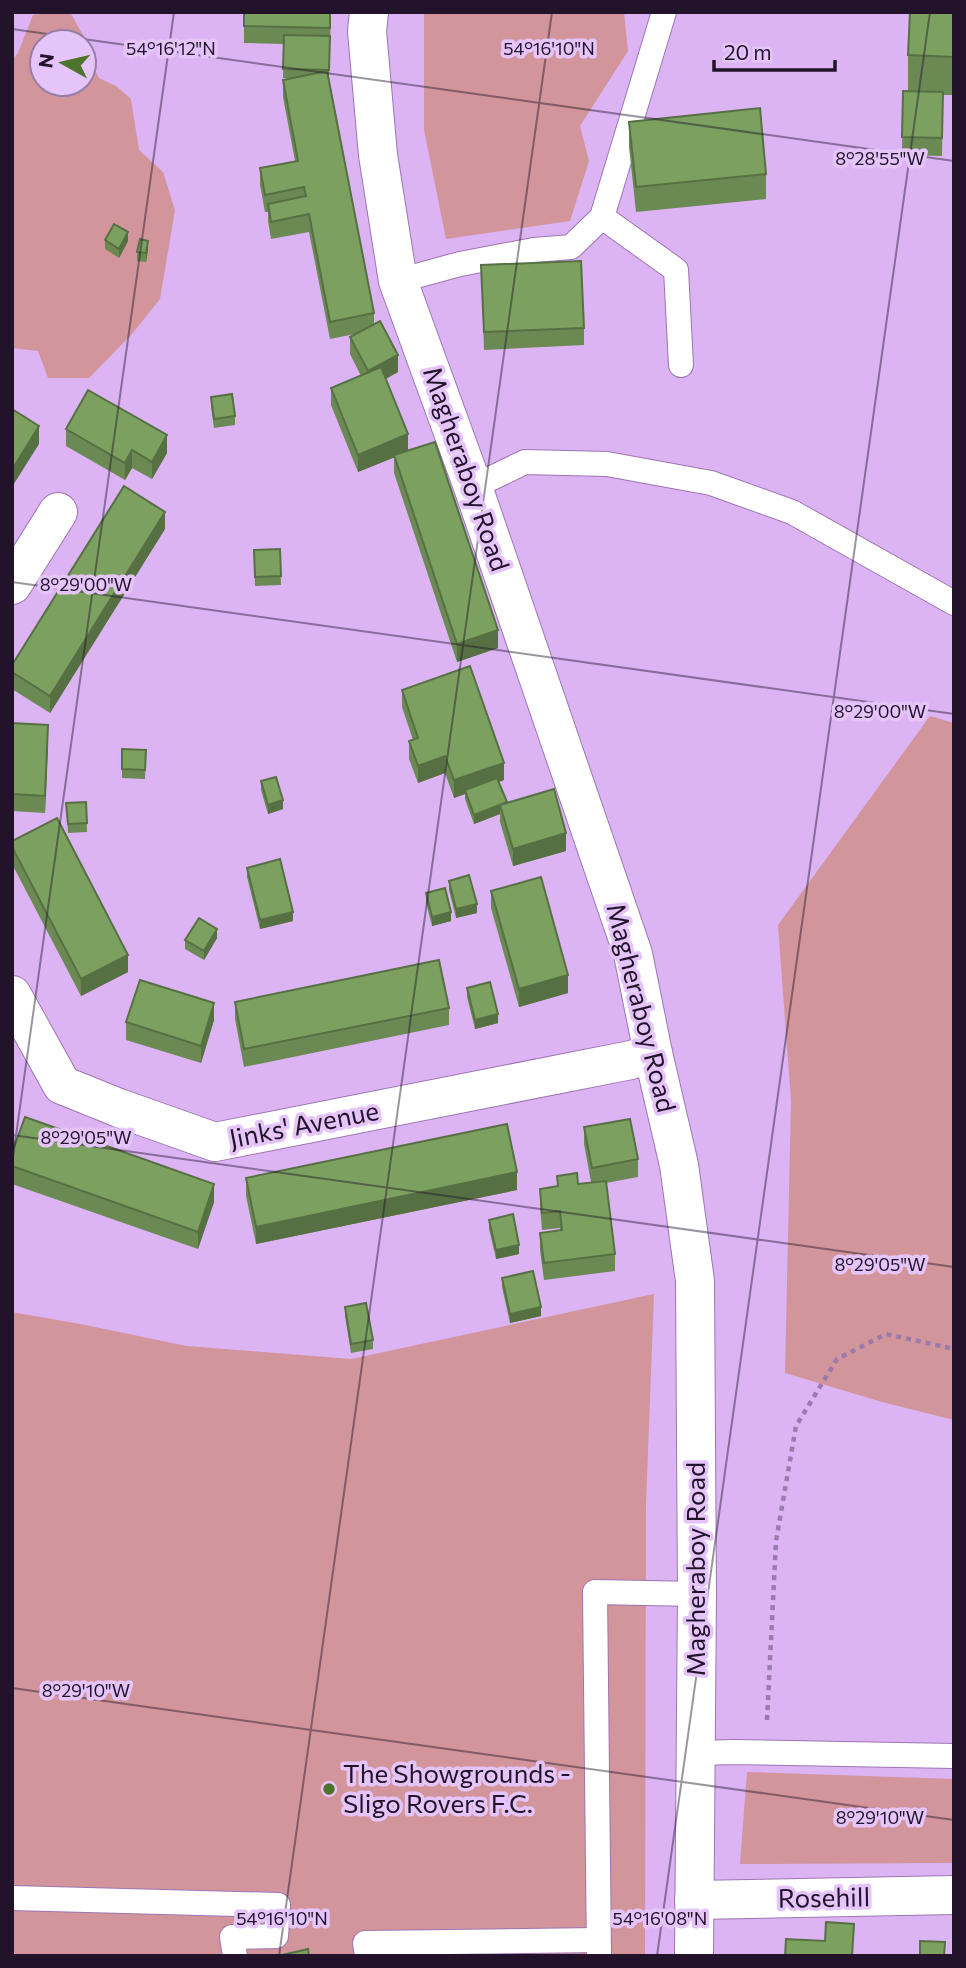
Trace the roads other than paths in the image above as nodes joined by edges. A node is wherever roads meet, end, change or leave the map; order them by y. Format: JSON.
{"nodes":[{"id":1,"x":369,"y":12,"type":"edge"},
{"id":2,"x":664,"y":12,"type":"edge"},
{"id":3,"x":602,"y":217,"type":"junction"},
{"id":4,"x":398,"y":281,"type":"junction"},
{"id":5,"x":681,"y":365,"type":"dead end"},
{"id":6,"x":473,"y":487,"type":"junction"},
{"id":7,"x":58,"y":512,"type":"dead end"},
{"id":8,"x":12,"y":585,"type":"edge"},
{"id":9,"x":954,"y":603,"type":"edge"},
{"id":10,"x":12,"y":995,"type":"edge"},
{"id":11,"x":653,"y":1053,"type":"junction"},
{"id":12,"x":697,"y":1594,"type":"junction"},
{"id":13,"x":695,"y":1753,"type":"junction"},
{"id":14,"x":954,"y":1756,"type":"edge"},
{"id":15,"x":954,"y":1895,"type":"edge"},
{"id":16,"x":12,"y":1898,"type":"edge"},
{"id":17,"x":694,"y":1900,"type":"junction"},
{"id":18,"x":599,"y":1948,"type":"edge"},
{"id":19,"x":490,"y":1949,"type":"edge"},
{"id":20,"x":235,"y":1956,"type":"edge"},
{"id":21,"x":367,"y":1956,"type":"edge"},
{"id":22,"x":694,"y":1956,"type":"edge"}],
"edges":[{"from":1,"to":4,"type":"street","name":"Magheraboy Road"},
{"from":2,"to":3,"type":"lane"},
{"from":3,"to":4,"type":"lane"},
{"from":3,"to":5,"type":"lane"},
{"from":4,"to":6,"type":"street","name":"Magheraboy Road"},
{"from":6,"to":9,"type":"lane"},
{"from":6,"to":11,"type":"street","name":"Magheraboy Road"},
{"from":7,"to":8,"type":"street"},
{"from":10,"to":11,"type":"street","name":"Jinks' Avenue"},
{"from":11,"to":12,"type":"street","name":"Magheraboy Road"},
{"from":12,"to":13,"type":"street","name":"Magheraboy Road"},
{"from":12,"to":18,"type":"lane"},
{"from":13,"to":14,"type":"lane"},
{"from":13,"to":17,"type":"street","name":"Magheraboy Road"},
{"from":15,"to":17,"type":"street","name":"Rosehill"},
{"from":16,"to":20,"type":"lane"},
{"from":17,"to":22,"type":"street","name":"Magheraboy Road"},
{"from":18,"to":19,"type":"lane"},
{"from":19,"to":21,"type":"lane"}]}
